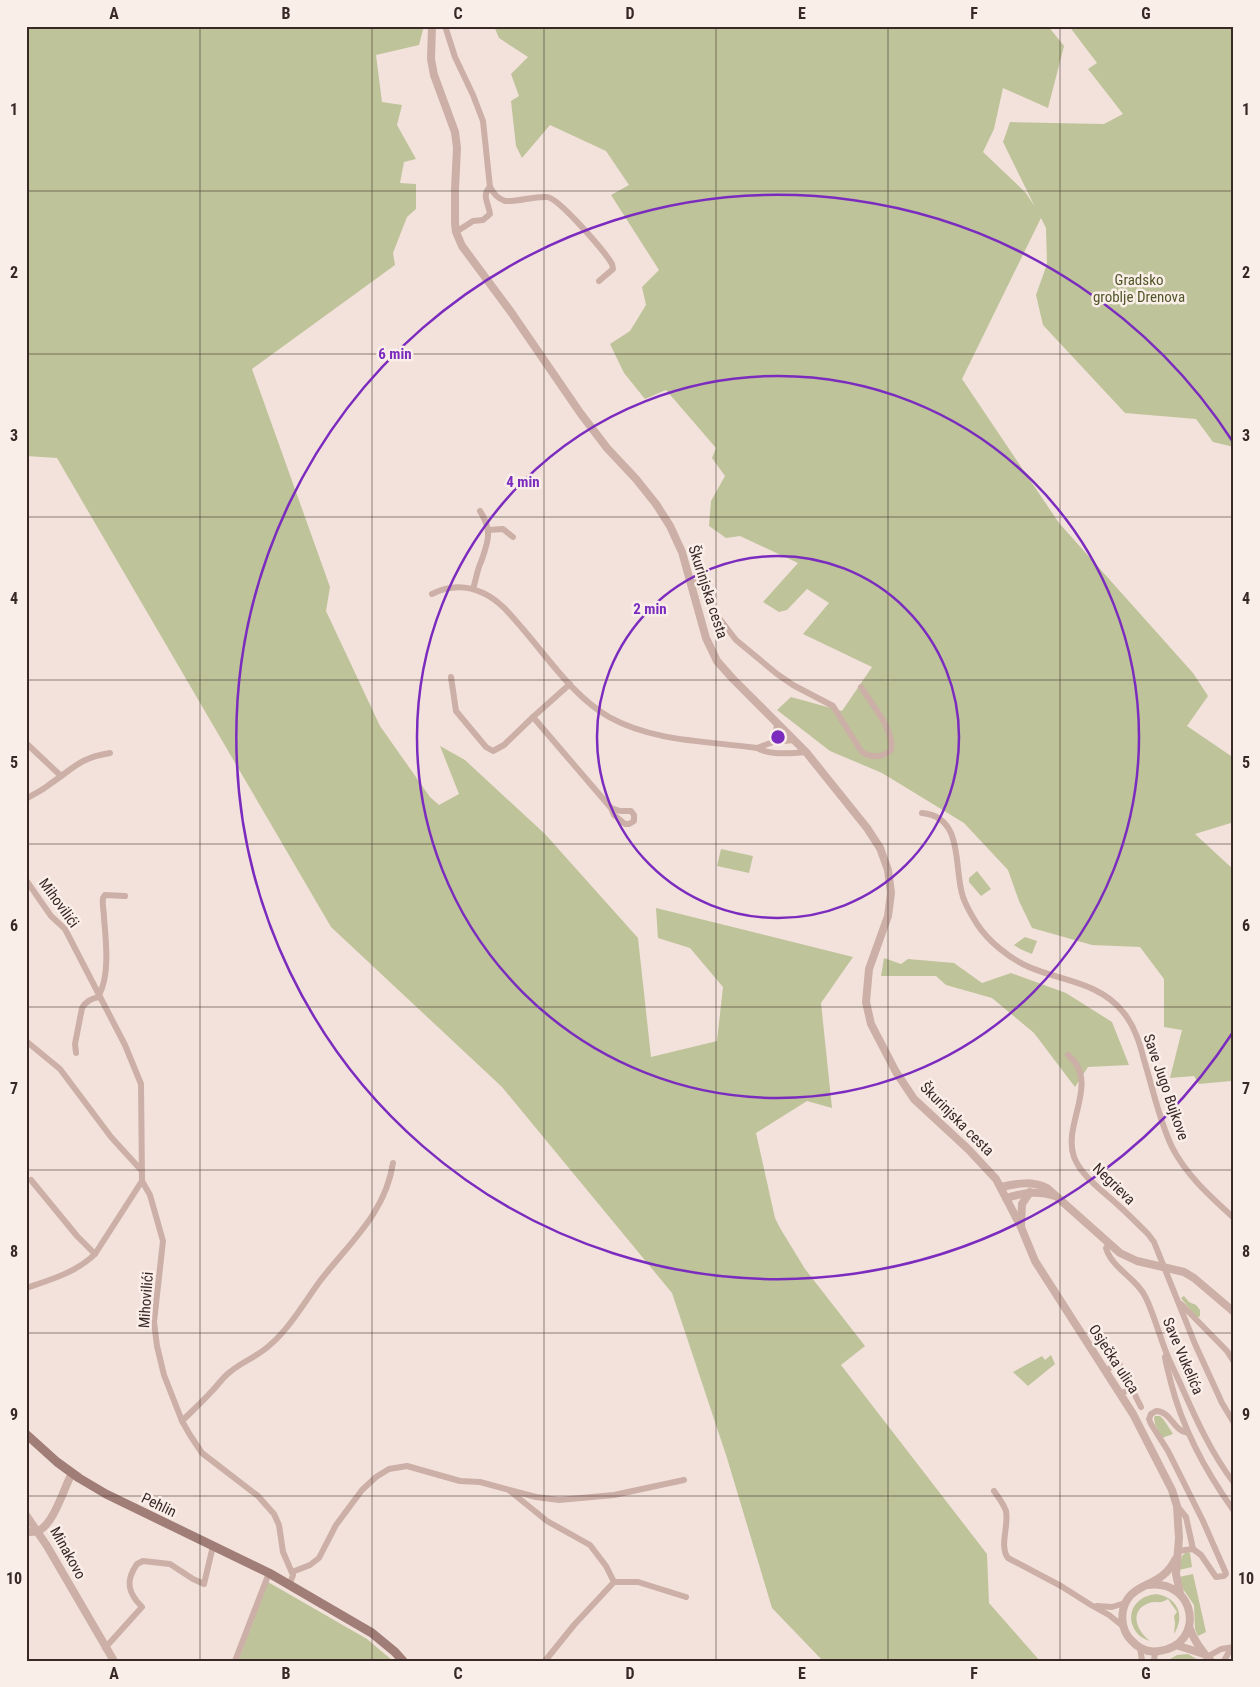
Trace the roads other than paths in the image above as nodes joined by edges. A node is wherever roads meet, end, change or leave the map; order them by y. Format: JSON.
{"nodes":[{"id":1,"x":432,"y":26,"type":"edge"},
{"id":2,"x":445,"y":26,"type":"edge"},
{"id":3,"x":490,"y":186,"type":"junction"},
{"id":4,"x":456,"y":232,"type":"junction"},
{"id":5,"x":599,"y":281,"type":"dead end"},
{"id":6,"x":480,"y":511,"type":"dead end"},
{"id":7,"x":488,"y":530,"type":"junction"},
{"id":8,"x":513,"y":537,"type":"dead end"},
{"id":9,"x":690,"y":582,"type":"junction"},
{"id":10,"x":474,"y":589,"type":"junction"},
{"id":11,"x":432,"y":594,"type":"dead end"},
{"id":12,"x":451,"y":677,"type":"dead end"},
{"id":13,"x":570,"y":684,"type":"junction"},
{"id":14,"x":862,"y":687,"type":"dead end"},
{"id":15,"x":533,"y":717,"type":"junction"},
{"id":16,"x":777,"y":722,"type":"junction"},
{"id":17,"x":794,"y":740,"type":"junction"},
{"id":18,"x":773,"y":742,"type":"junction"},
{"id":19,"x":26,"y":744,"type":"edge"},
{"id":20,"x":757,"y":748,"type":"junction"},
{"id":21,"x":806,"y":752,"type":"junction"},
{"id":22,"x":110,"y":753,"type":"dead end"},
{"id":23,"x":62,"y":776,"type":"junction"},
{"id":24,"x":26,"y":799,"type":"edge"},
{"id":25,"x":611,"y":808,"type":"dead end"},
{"id":26,"x":922,"y":813,"type":"dead end"},
{"id":27,"x":26,"y":880,"type":"edge"},
{"id":28,"x":124,"y":896,"type":"dead end"},
{"id":29,"x":100,"y":996,"type":"junction"},
{"id":30,"x":26,"y":1041,"type":"edge"},
{"id":31,"x":76,"y":1053,"type":"dead end"},
{"id":32,"x":1068,"y":1055,"type":"dead end"},
{"id":33,"x":393,"y":1163,"type":"dead end"},
{"id":34,"x":142,"y":1171,"type":"junction"},
{"id":35,"x":31,"y":1180,"type":"dead end"},
{"id":36,"x":142,"y":1181,"type":"junction"},
{"id":37,"x":1002,"y":1187,"type":"junction"},
{"id":38,"x":1030,"y":1192,"type":"junction"},
{"id":39,"x":1056,"y":1197,"type":"junction"},
{"id":40,"x":1006,"y":1198,"type":"junction"},
{"id":41,"x":1234,"y":1218,"type":"edge"},
{"id":42,"x":1021,"y":1227,"type":"junction"},
{"id":43,"x":1109,"y":1244,"type":"junction"},
{"id":44,"x":94,"y":1254,"type":"junction"},
{"id":45,"x":1164,"y":1267,"type":"junction"},
{"id":46,"x":26,"y":1288,"type":"edge"},
{"id":47,"x":1179,"y":1301,"type":"junction"},
{"id":48,"x":1234,"y":1312,"type":"edge"},
{"id":49,"x":1166,"y":1353,"type":"junction"},
{"id":50,"x":1234,"y":1362,"type":"edge"},
{"id":51,"x":1110,"y":1368,"type":"dead end"},
{"id":52,"x":1131,"y":1388,"type":"junction"},
{"id":53,"x":1124,"y":1392,"type":"dead end"},
{"id":54,"x":1140,"y":1407,"type":"dead end"},
{"id":55,"x":182,"y":1421,"type":"junction"},
{"id":56,"x":1234,"y":1423,"type":"edge"},
{"id":57,"x":26,"y":1434,"type":"edge"},
{"id":58,"x":1188,"y":1434,"type":"junction"},
{"id":59,"x":72,"y":1473,"type":"junction"},
{"id":60,"x":684,"y":1480,"type":"dead end"},
{"id":61,"x":1234,"y":1483,"type":"edge"},
{"id":62,"x":507,"y":1488,"type":"junction"},
{"id":63,"x":994,"y":1491,"type":"dead end"},
{"id":64,"x":1177,"y":1506,"type":"junction"},
{"id":65,"x":1234,"y":1511,"type":"edge"},
{"id":66,"x":26,"y":1515,"type":"edge"},
{"id":67,"x":36,"y":1531,"type":"junction"},
{"id":68,"x":26,"y":1532,"type":"edge"},
{"id":69,"x":1179,"y":1541,"type":"junction"},
{"id":70,"x":213,"y":1546,"type":"junction"},
{"id":71,"x":1192,"y":1546,"type":"junction"},
{"id":72,"x":1178,"y":1552,"type":"junction"},
{"id":73,"x":292,"y":1572,"type":"junction"},
{"id":74,"x":269,"y":1573,"type":"junction"},
{"id":75,"x":614,"y":1582,"type":"junction"},
{"id":76,"x":1148,"y":1585,"type":"junction"},
{"id":77,"x":289,"y":1586,"type":"junction"},
{"id":78,"x":1180,"y":1593,"type":"junction"},
{"id":79,"x":686,"y":1597,"type":"dead end"},
{"id":80,"x":1126,"y":1603,"type":"junction"},
{"id":81,"x":1091,"y":1605,"type":"junction"},
{"id":82,"x":1124,"y":1627,"type":"junction"},
{"id":83,"x":1189,"y":1627,"type":"junction"},
{"id":84,"x":1176,"y":1645,"type":"junction"},
{"id":85,"x":1140,"y":1647,"type":"junction"},
{"id":86,"x":105,"y":1648,"type":"junction"},
{"id":87,"x":1232,"y":1648,"type":"edge"},
{"id":88,"x":1155,"y":1652,"type":"junction"},
{"id":89,"x":1207,"y":1657,"type":"edge"},
{"id":90,"x":114,"y":1661,"type":"edge"},
{"id":91,"x":235,"y":1661,"type":"edge"},
{"id":92,"x":403,"y":1661,"type":"edge"},
{"id":93,"x":545,"y":1661,"type":"edge"},
{"id":94,"x":1142,"y":1661,"type":"edge"},
{"id":95,"x":1154,"y":1661,"type":"edge"},
{"id":96,"x":1224,"y":1661,"type":"edge"}],
"edges":[{"from":1,"to":4,"type":"street","name":"Škurinjska cesta"},
{"from":2,"to":3,"type":"street"},
{"from":3,"to":4,"type":"street"},
{"from":3,"to":5,"type":"street"},
{"from":4,"to":9,"type":"street","name":"Škurinjska cesta"},
{"from":6,"to":7,"type":"street"},
{"from":7,"to":8,"type":"street"},
{"from":7,"to":10,"type":"street"},
{"from":9,"to":14,"type":"street"},
{"from":9,"to":16,"type":"street","name":"Škurinjska cesta"},
{"from":10,"to":11,"type":"street"},
{"from":10,"to":13,"type":"street"},
{"from":12,"to":15,"type":"street"},
{"from":13,"to":15,"type":"street"},
{"from":13,"to":20,"type":"street"},
{"from":15,"to":25,"type":"street"},
{"from":16,"to":17,"type":"street","name":"Škurinjska cesta"},
{"from":16,"to":18,"type":"street"},
{"from":17,"to":18,"type":"street"},
{"from":17,"to":21,"type":"street","name":"Škurinjska cesta"},
{"from":18,"to":20,"type":"street"},
{"from":19,"to":23,"type":"street"},
{"from":20,"to":21,"type":"street"},
{"from":21,"to":37,"type":"street","name":"Škurinjska cesta"},
{"from":22,"to":23,"type":"street"},
{"from":23,"to":24,"type":"street"},
{"from":26,"to":41,"type":"street","name":"Save Jugo Bujkove"},
{"from":27,"to":29,"type":"street","name":"Mihovilići"},
{"from":28,"to":29,"type":"street","name":"Mihovilići"},
{"from":29,"to":31,"type":"street"},
{"from":29,"to":34,"type":"street","name":"Mihovilići"},
{"from":30,"to":34,"type":"street"},
{"from":32,"to":45,"type":"street","name":"Negrieva"},
{"from":33,"to":55,"type":"street"},
{"from":34,"to":36,"type":"street","name":"Mihovilići"},
{"from":35,"to":44,"type":"street"},
{"from":36,"to":44,"type":"street"},
{"from":36,"to":55,"type":"street","name":"Mihovilići"},
{"from":37,"to":39,"type":"street"},
{"from":37,"to":40,"type":"street","name":"Osječka ulica"},
{"from":38,"to":39,"type":"street"},
{"from":38,"to":40,"type":"street"},
{"from":38,"to":42,"type":"street"},
{"from":39,"to":43,"type":"street"},
{"from":40,"to":42,"type":"street","name":"Osječka ulica"},
{"from":42,"to":64,"type":"street","name":"Osječka ulica"},
{"from":43,"to":45,"type":"street"},
{"from":43,"to":49,"type":"street","name":"Save Vukelića"},
{"from":44,"to":46,"type":"street"},
{"from":45,"to":47,"type":"street","name":"Negrieva"},
{"from":45,"to":48,"type":"street"},
{"from":47,"to":50,"type":"street"},
{"from":47,"to":56,"type":"street","name":"Negrieva"},
{"from":49,"to":58,"type":"street"},
{"from":49,"to":61,"type":"street","name":"Save Vukelića"},
{"from":51,"to":52,"type":"street"},
{"from":52,"to":53,"type":"street"},
{"from":52,"to":54,"type":"street"},
{"from":55,"to":73,"type":"street"},
{"from":57,"to":59,"type":"main road","name":"Pehlin"},
{"from":58,"to":65,"type":"street"},
{"from":58,"to":71,"type":"street"},
{"from":59,"to":67,"type":"street","name":"Minakovo"},
{"from":59,"to":70,"type":"main road","name":"Pehlin"},
{"from":60,"to":62,"type":"street"},
{"from":62,"to":73,"type":"street"},
{"from":62,"to":75,"type":"street"},
{"from":63,"to":81,"type":"street"},
{"from":64,"to":69,"type":"street","name":"Osječka ulica"},
{"from":64,"to":71,"type":"street"},
{"from":66,"to":67,"type":"street"},
{"from":67,"to":68,"type":"street"},
{"from":67,"to":86,"type":"street","name":"Minakovo"},
{"from":69,"to":71,"type":"street"},
{"from":69,"to":72,"type":"street","name":"Osječka ulica"},
{"from":70,"to":74,"type":"main road","name":"Pehlin"},
{"from":70,"to":86,"type":"street"},
{"from":71,"to":72,"type":"street"},
{"from":72,"to":76,"type":"street","name":"Osječka ulica"},
{"from":72,"to":78,"type":"street","name":"Osječka ulica"},
{"from":73,"to":77,"type":"street"},
{"from":74,"to":77,"type":"main road","name":"Pehlin"},
{"from":74,"to":91,"type":"street"},
{"from":75,"to":79,"type":"street"},
{"from":75,"to":93,"type":"street"},
{"from":76,"to":78,"type":"street"},
{"from":76,"to":80,"type":"street","name":"Osječka ulica"},
{"from":77,"to":92,"type":"main road","name":"Pehlin"},
{"from":78,"to":83,"type":"street","name":"Osječka ulica"},
{"from":80,"to":81,"type":"street"},
{"from":80,"to":82,"type":"street"},
{"from":81,"to":82,"type":"street"},
{"from":82,"to":85,"type":"street"},
{"from":83,"to":84,"type":"street"},
{"from":83,"to":89,"type":"street","name":"Osječka ulica"},
{"from":84,"to":88,"type":"street"},
{"from":84,"to":89,"type":"street"},
{"from":85,"to":88,"type":"street"},
{"from":85,"to":94,"type":"street"},
{"from":86,"to":90,"type":"street","name":"Minakovo"},
{"from":87,"to":89,"type":"street"},
{"from":87,"to":96,"type":"street"},
{"from":88,"to":95,"type":"street"}]}
